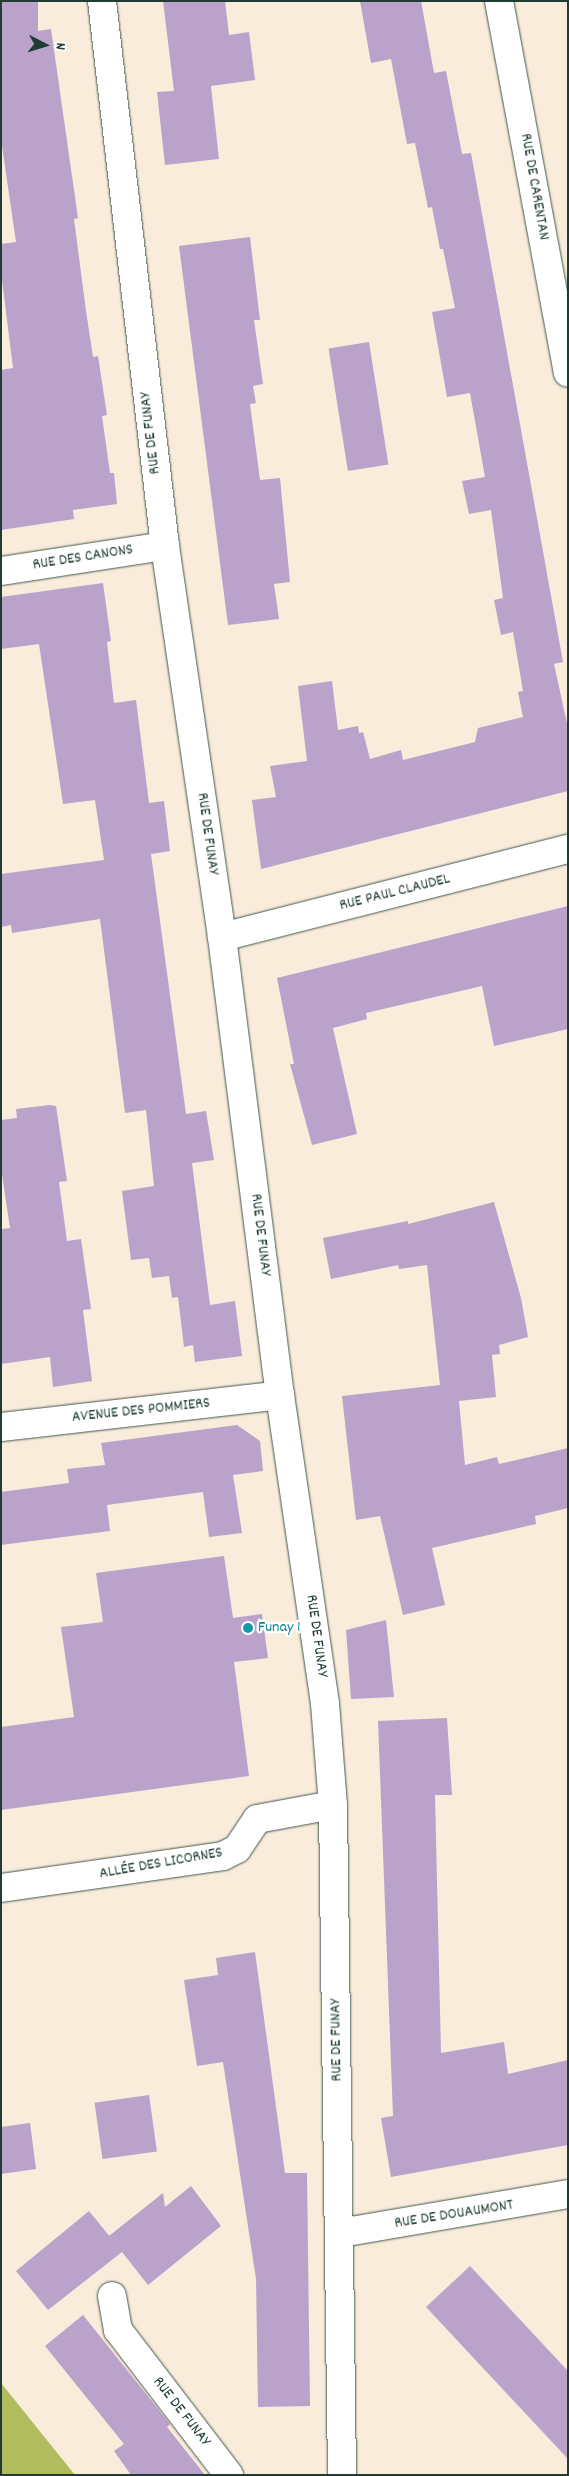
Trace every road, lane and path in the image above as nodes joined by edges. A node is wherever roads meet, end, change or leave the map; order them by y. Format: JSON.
{"nodes":[{"id":1,"x":102,"y":1,"type":"edge"},
{"id":2,"x":500,"y":1,"type":"edge"},
{"id":3,"x":568,"y":372,"type":"edge"},
{"id":4,"x":165,"y":546,"type":"junction"},
{"id":5,"x":1,"y":571,"type":"edge"},
{"id":6,"x":568,"y":849,"type":"edge"},
{"id":7,"x":222,"y":937,"type":"junction"},
{"id":8,"x":280,"y":1395,"type":"junction"},
{"id":9,"x":1,"y":1427,"type":"edge"},
{"id":10,"x":333,"y":1805,"type":"junction"},
{"id":11,"x":1,"y":1888,"type":"edge"},
{"id":12,"x":568,"y":2194,"type":"edge"},
{"id":13,"x":340,"y":2233,"type":"junction"},
{"id":14,"x":112,"y":2296,"type":"dead end"},
{"id":15,"x":229,"y":2475,"type":"edge"},
{"id":16,"x":342,"y":2475,"type":"edge"}],
"edges":[{"from":1,"to":4,"type":"street","name":"RUE DE FUNAY"},
{"from":2,"to":3,"type":"street","name":"RUE DE CARENTAN"},
{"from":4,"to":5,"type":"street","name":"RUE DES CANONS"},
{"from":4,"to":7,"type":"street","name":"RUE DE FUNAY"},
{"from":6,"to":7,"type":"street","name":"RUE PAUL CLAUDEL"},
{"from":7,"to":8,"type":"street","name":"RUE DE FUNAY"},
{"from":8,"to":9,"type":"street","name":"AVENUE DES POMMIERS"},
{"from":8,"to":10,"type":"street","name":"RUE DE FUNAY"},
{"from":10,"to":11,"type":"street","name":"ALLÉE DES LICORNES"},
{"from":10,"to":13,"type":"street","name":"RUE DE FUNAY"},
{"from":12,"to":13,"type":"street","name":"RUE DE DOUAUMONT"},
{"from":13,"to":16,"type":"street","name":"RUE DE FUNAY"},
{"from":14,"to":15,"type":"street","name":"RUE DE FUNAY"}]}
